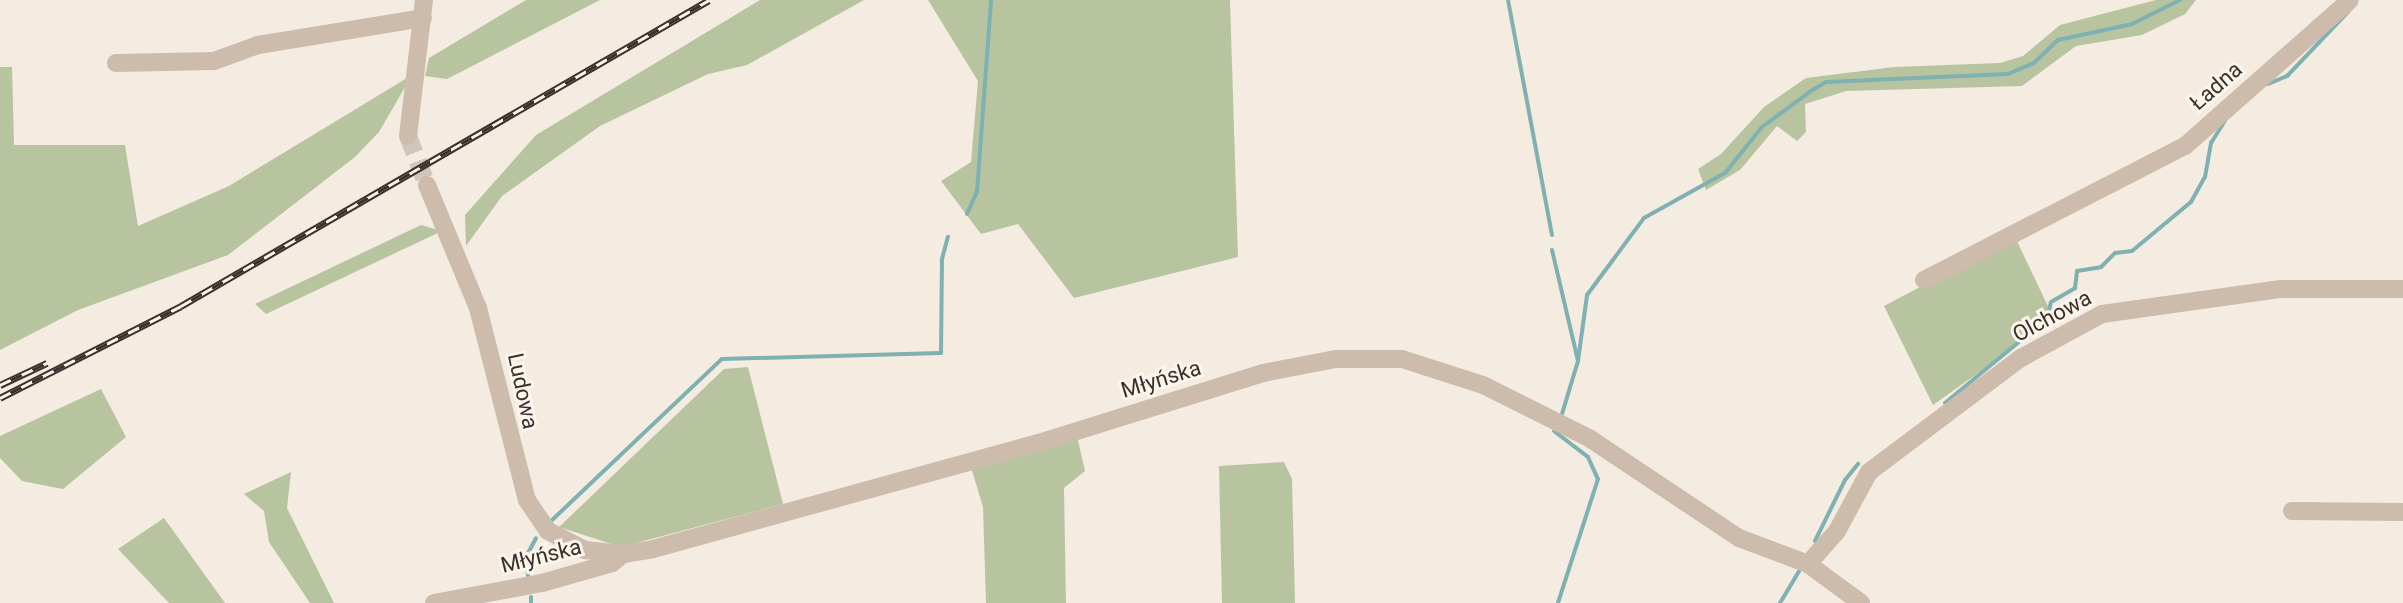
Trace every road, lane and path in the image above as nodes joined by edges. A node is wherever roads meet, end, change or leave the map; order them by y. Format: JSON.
{"nodes":[{"id":1,"x":2350,"y":0,"type":"edge"},
{"id":2,"x":424,"y":9,"type":"edge"},
{"id":3,"x":116,"y":63,"type":"dead end"},
{"id":4,"x":408,"y":136,"type":"tunnel mouth"},
{"id":5,"x":427,"y":185,"type":"tunnel mouth"},
{"id":6,"x":1924,"y":280,"type":"dead end"},
{"id":7,"x":2403,"y":289,"type":"edge"},
{"id":8,"x":2292,"y":511,"type":"dead end"},
{"id":9,"x":2403,"y":512,"type":"edge"},
{"id":10,"x":623,"y":554,"type":"junction"},
{"id":11,"x":1808,"y":564,"type":"junction"},
{"id":12,"x":434,"y":603,"type":"edge"},
{"id":13,"x":1861,"y":603,"type":"edge"}],
"edges":[{"from":1,"to":6,"type":"street","name":"Ładna"},
{"from":2,"to":3,"type":"street"},
{"from":2,"to":4,"type":"street"},
{"from":5,"to":10,"type":"street","name":"Ludowa"},
{"from":7,"to":11,"type":"street","name":"Olchowa"},
{"from":8,"to":9,"type":"street"},
{"from":10,"to":11,"type":"street","name":"Młyńska"},
{"from":10,"to":12,"type":"street","name":"Młyńska"},
{"from":11,"to":13,"type":"street","name":"Młyńska"}]}
